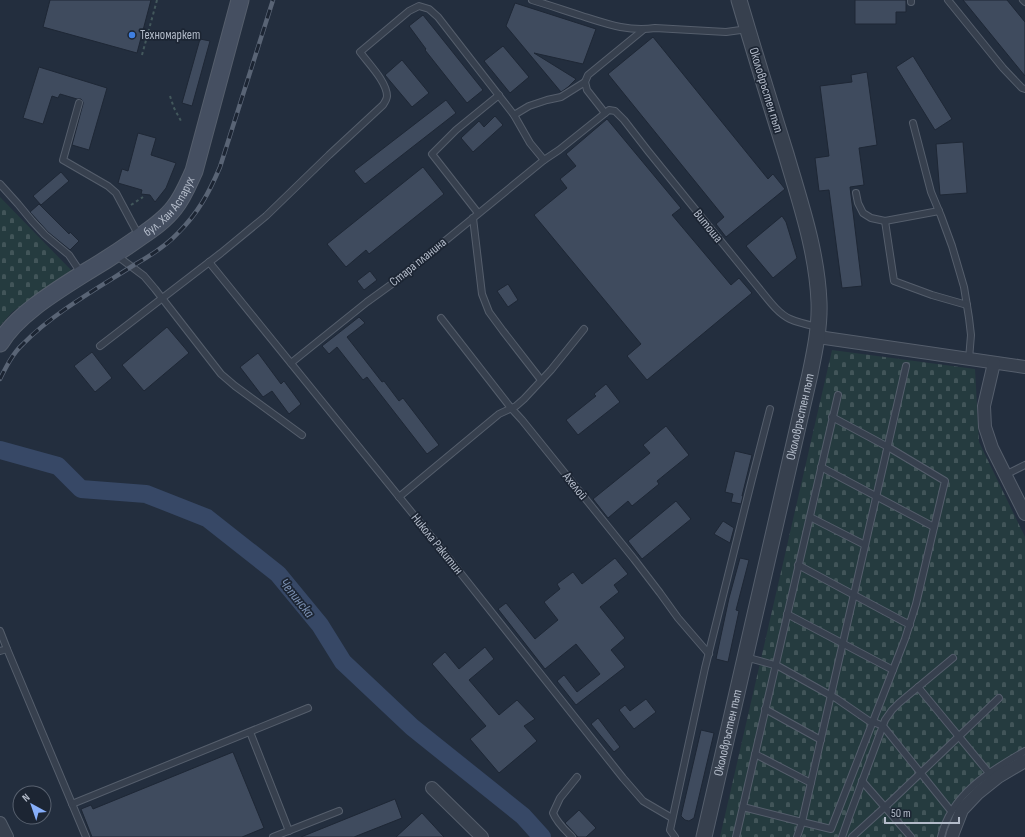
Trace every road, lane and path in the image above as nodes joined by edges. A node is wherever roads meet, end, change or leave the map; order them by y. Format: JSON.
{"nodes":[{"id":1,"x":157,"y":0,"type":"edge"},
{"id":2,"x":240,"y":0,"type":"edge"},
{"id":3,"x":532,"y":0,"type":"edge"},
{"id":4,"x":948,"y":0,"type":"edge"},
{"id":5,"x":1023,"y":0,"type":"edge"},
{"id":6,"x":742,"y":1,"type":"edge"},
{"id":7,"x":1025,"y":2,"type":"edge"},
{"id":8,"x":748,"y":29,"type":"junction"},
{"id":9,"x":644,"y":30,"type":"junction"},
{"id":10,"x":142,"y":55,"type":"dead end"},
{"id":11,"x":585,"y":82,"type":"junction"},
{"id":12,"x":1025,"y":89,"type":"edge"},
{"id":13,"x":499,"y":95,"type":"junction"},
{"id":14,"x":170,"y":96,"type":"dead end"},
{"id":15,"x":79,"y":104,"type":"dead end"},
{"id":16,"x":607,"y":112,"type":"junction"},
{"id":17,"x":514,"y":115,"type":"junction"},
{"id":18,"x":181,"y":121,"type":"dead end"},
{"id":19,"x":913,"y":123,"type":"dead end"},
{"id":20,"x":544,"y":160,"type":"junction"},
{"id":21,"x":0,"y":184,"type":"edge"},
{"id":22,"x":856,"y":193,"type":"dead end"},
{"id":23,"x":939,"y":211,"type":"junction"},
{"id":24,"x":478,"y":213,"type":"junction"},
{"id":25,"x":473,"y":218,"type":"junction"},
{"id":26,"x":885,"y":221,"type":"junction"},
{"id":27,"x":140,"y":237,"type":"junction"},
{"id":28,"x":115,"y":254,"type":"junction"},
{"id":29,"x":209,"y":262,"type":"junction"},
{"id":30,"x":82,"y":275,"type":"junction"},
{"id":31,"x":162,"y":298,"type":"junction"},
{"id":32,"x":967,"y":305,"type":"junction"},
{"id":33,"x":441,"y":318,"type":"dead end"},
{"id":34,"x":584,"y":329,"type":"dead end"},
{"id":35,"x":818,"y":332,"type":"junction"},
{"id":36,"x":0,"y":343,"type":"edge"},
{"id":37,"x":100,"y":346,"type":"dead end"},
{"id":38,"x":968,"y":359,"type":"junction"},
{"id":39,"x":994,"y":362,"type":"junction"},
{"id":40,"x":291,"y":363,"type":"junction"},
{"id":41,"x":906,"y":366,"type":"dead end"},
{"id":42,"x":1025,"y":367,"type":"edge"},
{"id":43,"x":541,"y":380,"type":"junction"},
{"id":44,"x":838,"y":395,"type":"dead end"},
{"id":45,"x":511,"y":408,"type":"junction"},
{"id":46,"x":770,"y":409,"type":"dead end"},
{"id":47,"x":832,"y":417,"type":"junction"},
{"id":48,"x":302,"y":435,"type":"dead end"},
{"id":49,"x":888,"y":447,"type":"junction"},
{"id":50,"x":1025,"y":465,"type":"edge"},
{"id":51,"x":821,"y":467,"type":"junction"},
{"id":52,"x":1005,"y":475,"type":"junction"},
{"id":53,"x":876,"y":496,"type":"junction"},
{"id":54,"x":399,"y":497,"type":"junction"},
{"id":55,"x":1025,"y":514,"type":"edge"},
{"id":56,"x":810,"y":517,"type":"junction"},
{"id":57,"x":934,"y":527,"type":"junction"},
{"id":58,"x":865,"y":545,"type":"junction"},
{"id":59,"x":798,"y":565,"type":"junction"},
{"id":60,"x":854,"y":595,"type":"junction"},
{"id":61,"x":787,"y":614,"type":"junction"},
{"id":62,"x":910,"y":625,"type":"junction"},
{"id":63,"x":0,"y":631,"type":"edge"},
{"id":64,"x":843,"y":644,"type":"junction"},
{"id":65,"x":7,"y":649,"type":"junction"},
{"id":66,"x":0,"y":651,"type":"edge"},
{"id":67,"x":708,"y":654,"type":"junction"},
{"id":68,"x":746,"y":656,"type":"junction"},
{"id":69,"x":953,"y":658,"type":"dead end"},
{"id":70,"x":776,"y":665,"type":"junction"},
{"id":71,"x":893,"y":670,"type":"junction"},
{"id":72,"x":918,"y":687,"type":"junction"},
{"id":73,"x":831,"y":696,"type":"junction"},
{"id":74,"x":999,"y":698,"type":"dead end"},
{"id":75,"x":308,"y":708,"type":"dead end"},
{"id":76,"x":765,"y":709,"type":"junction"},
{"id":77,"x":874,"y":722,"type":"junction"},
{"id":78,"x":883,"y":726,"type":"junction"},
{"id":79,"x":250,"y":732,"type":"junction"},
{"id":80,"x":958,"y":736,"type":"junction"},
{"id":81,"x":821,"y":740,"type":"junction"},
{"id":82,"x":1025,"y":750,"type":"edge"},
{"id":83,"x":755,"y":754,"type":"junction"},
{"id":84,"x":1025,"y":760,"type":"edge"},
{"id":85,"x":921,"y":773,"type":"junction"},
{"id":86,"x":989,"y":773,"type":"junction"},
{"id":87,"x":577,"y":778,"type":"dead end"},
{"id":88,"x":862,"y":781,"type":"junction"},
{"id":89,"x":811,"y":783,"type":"junction"},
{"id":90,"x":432,"y":788,"type":"dead end"},
{"id":91,"x":72,"y":804,"type":"junction"},
{"id":92,"x":743,"y":807,"type":"junction"},
{"id":93,"x":885,"y":807,"type":"junction"},
{"id":94,"x":951,"y":811,"type":"junction"},
{"id":95,"x":339,"y":812,"type":"dead end"},
{"id":96,"x":672,"y":818,"type":"junction"},
{"id":97,"x":802,"y":822,"type":"junction"},
{"id":98,"x":0,"y":823,"type":"edge"},
{"id":99,"x":289,"y":831,"type":"junction"},
{"id":100,"x":6,"y":837,"type":"edge"},
{"id":101,"x":86,"y":837,"type":"edge"},
{"id":102,"x":273,"y":837,"type":"edge"},
{"id":103,"x":482,"y":837,"type":"edge"},
{"id":104,"x":572,"y":837,"type":"edge"},
{"id":105,"x":676,"y":837,"type":"edge"},
{"id":106,"x":704,"y":837,"type":"edge"},
{"id":107,"x":736,"y":837,"type":"edge"},
{"id":108,"x":797,"y":837,"type":"edge"},
{"id":109,"x":842,"y":837,"type":"edge"},
{"id":110,"x":852,"y":837,"type":"edge"},
{"id":111,"x":911,"y":837,"type":"edge"},
{"id":112,"x":941,"y":837,"type":"edge"},
{"id":113,"x":952,"y":837,"type":"edge"}],
"edges":[{"from":1,"to":10,"type":"path"},
{"from":2,"to":27,"type":"main road","name":"бул. Хан Аспарух"},
{"from":3,"to":9,"type":"lane"},
{"from":4,"to":12,"type":"lane"},
{"from":5,"to":7,"type":"lane"},
{"from":6,"to":8,"type":"street","name":"Околовръстен път"},
{"from":8,"to":9,"type":"lane"},
{"from":8,"to":35,"type":"street","name":"Околовръстен път"},
{"from":9,"to":11,"type":"lane"},
{"from":11,"to":16,"type":"lane","name":"Витоша"},
{"from":11,"to":17,"type":"lane"},
{"from":13,"to":17,"type":"lane"},
{"from":13,"to":24,"type":"lane"},
{"from":13,"to":29,"type":"lane"},
{"from":14,"to":18,"type":"path"},
{"from":15,"to":27,"type":"lane"},
{"from":16,"to":20,"type":"lane","name":"Стара планина"},
{"from":16,"to":35,"type":"lane","name":"Витоша"},
{"from":17,"to":20,"type":"lane"},
{"from":19,"to":23,"type":"lane"},
{"from":20,"to":24,"type":"lane","name":"Стара планина"},
{"from":21,"to":30,"type":"lane"},
{"from":22,"to":26,"type":"lane"},
{"from":23,"to":26,"type":"lane"},
{"from":23,"to":32,"type":"lane"},
{"from":24,"to":25,"type":"lane","name":"Стара планина"},
{"from":25,"to":40,"type":"lane","name":"Стара планина"},
{"from":25,"to":43,"type":"lane"},
{"from":26,"to":32,"type":"lane"},
{"from":27,"to":28,"type":"main road","name":"бул. Хан Аспарух"},
{"from":28,"to":30,"type":"main road","name":"бул. Хан Аспарух"},
{"from":28,"to":31,"type":"lane"},
{"from":29,"to":31,"type":"lane"},
{"from":29,"to":40,"type":"lane","name":"Никола Ракитин"},
{"from":30,"to":36,"type":"main road","name":"бул. Хан Аспарух"},
{"from":31,"to":37,"type":"lane"},
{"from":31,"to":48,"type":"lane"},
{"from":32,"to":38,"type":"lane"},
{"from":33,"to":45,"type":"lane","name":"Ахелой"},
{"from":34,"to":43,"type":"lane"},
{"from":35,"to":38,"type":"street"},
{"from":35,"to":68,"type":"street","name":"Околовръстен път"},
{"from":38,"to":39,"type":"street"},
{"from":39,"to":42,"type":"street"},
{"from":39,"to":52,"type":"street"},
{"from":40,"to":54,"type":"lane","name":"Никола Ракитин"},
{"from":41,"to":49,"type":"lane"},
{"from":43,"to":45,"type":"lane"},
{"from":44,"to":47,"type":"lane"},
{"from":45,"to":54,"type":"lane"},
{"from":45,"to":67,"type":"lane","name":"Ахелой"},
{"from":46,"to":67,"type":"lane"},
{"from":47,"to":49,"type":"lane"},
{"from":47,"to":51,"type":"lane"},
{"from":49,"to":53,"type":"lane"},
{"from":49,"to":57,"type":"lane"},
{"from":50,"to":52,"type":"lane"},
{"from":51,"to":53,"type":"lane"},
{"from":51,"to":56,"type":"lane"},
{"from":52,"to":55,"type":"street"},
{"from":53,"to":57,"type":"lane"},
{"from":53,"to":58,"type":"lane"},
{"from":54,"to":96,"type":"lane","name":"Никола Ракитин"},
{"from":56,"to":58,"type":"lane"},
{"from":56,"to":59,"type":"lane"},
{"from":57,"to":62,"type":"lane"},
{"from":58,"to":60,"type":"lane"},
{"from":59,"to":60,"type":"lane"},
{"from":59,"to":61,"type":"lane"},
{"from":60,"to":62,"type":"lane"},
{"from":60,"to":64,"type":"lane"},
{"from":61,"to":64,"type":"lane"},
{"from":61,"to":70,"type":"lane"},
{"from":62,"to":71,"type":"lane"},
{"from":63,"to":65,"type":"lane"},
{"from":64,"to":71,"type":"lane"},
{"from":64,"to":73,"type":"lane"},
{"from":65,"to":66,"type":"lane"},
{"from":65,"to":91,"type":"lane"},
{"from":67,"to":96,"type":"lane"},
{"from":68,"to":70,"type":"lane"},
{"from":68,"to":106,"type":"street","name":"Околовръстен път"},
{"from":69,"to":72,"type":"lane"},
{"from":70,"to":73,"type":"lane"},
{"from":70,"to":76,"type":"lane"},
{"from":71,"to":77,"type":"lane"},
{"from":72,"to":78,"type":"lane"},
{"from":72,"to":80,"type":"lane"},
{"from":73,"to":77,"type":"lane"},
{"from":73,"to":81,"type":"lane"},
{"from":74,"to":80,"type":"lane"},
{"from":75,"to":79,"type":"lane"},
{"from":76,"to":81,"type":"lane"},
{"from":76,"to":83,"type":"lane"},
{"from":77,"to":78,"type":"lane"},
{"from":77,"to":97,"type":"lane"},
{"from":78,"to":85,"type":"lane"},
{"from":78,"to":88,"type":"lane"},
{"from":79,"to":91,"type":"lane"},
{"from":79,"to":99,"type":"lane"},
{"from":80,"to":85,"type":"lane"},
{"from":80,"to":86,"type":"lane"},
{"from":81,"to":89,"type":"lane"},
{"from":82,"to":86,"type":"lane"},
{"from":83,"to":89,"type":"lane"},
{"from":83,"to":92,"type":"lane"},
{"from":84,"to":113,"type":"street"},
{"from":85,"to":93,"type":"lane"},
{"from":85,"to":94,"type":"lane"},
{"from":86,"to":94,"type":"lane"},
{"from":87,"to":104,"type":"lane"},
{"from":88,"to":93,"type":"lane"},
{"from":88,"to":109,"type":"lane"},
{"from":89,"to":97,"type":"lane"},
{"from":90,"to":103,"type":"street"},
{"from":91,"to":101,"type":"lane"},
{"from":92,"to":97,"type":"lane"},
{"from":92,"to":107,"type":"lane"},
{"from":93,"to":110,"type":"lane"},
{"from":93,"to":111,"type":"lane"},
{"from":94,"to":112,"type":"lane"},
{"from":95,"to":99,"type":"lane"},
{"from":96,"to":105,"type":"lane"},
{"from":97,"to":108,"type":"lane"},
{"from":98,"to":100,"type":"street"},
{"from":99,"to":102,"type":"lane"}]}
